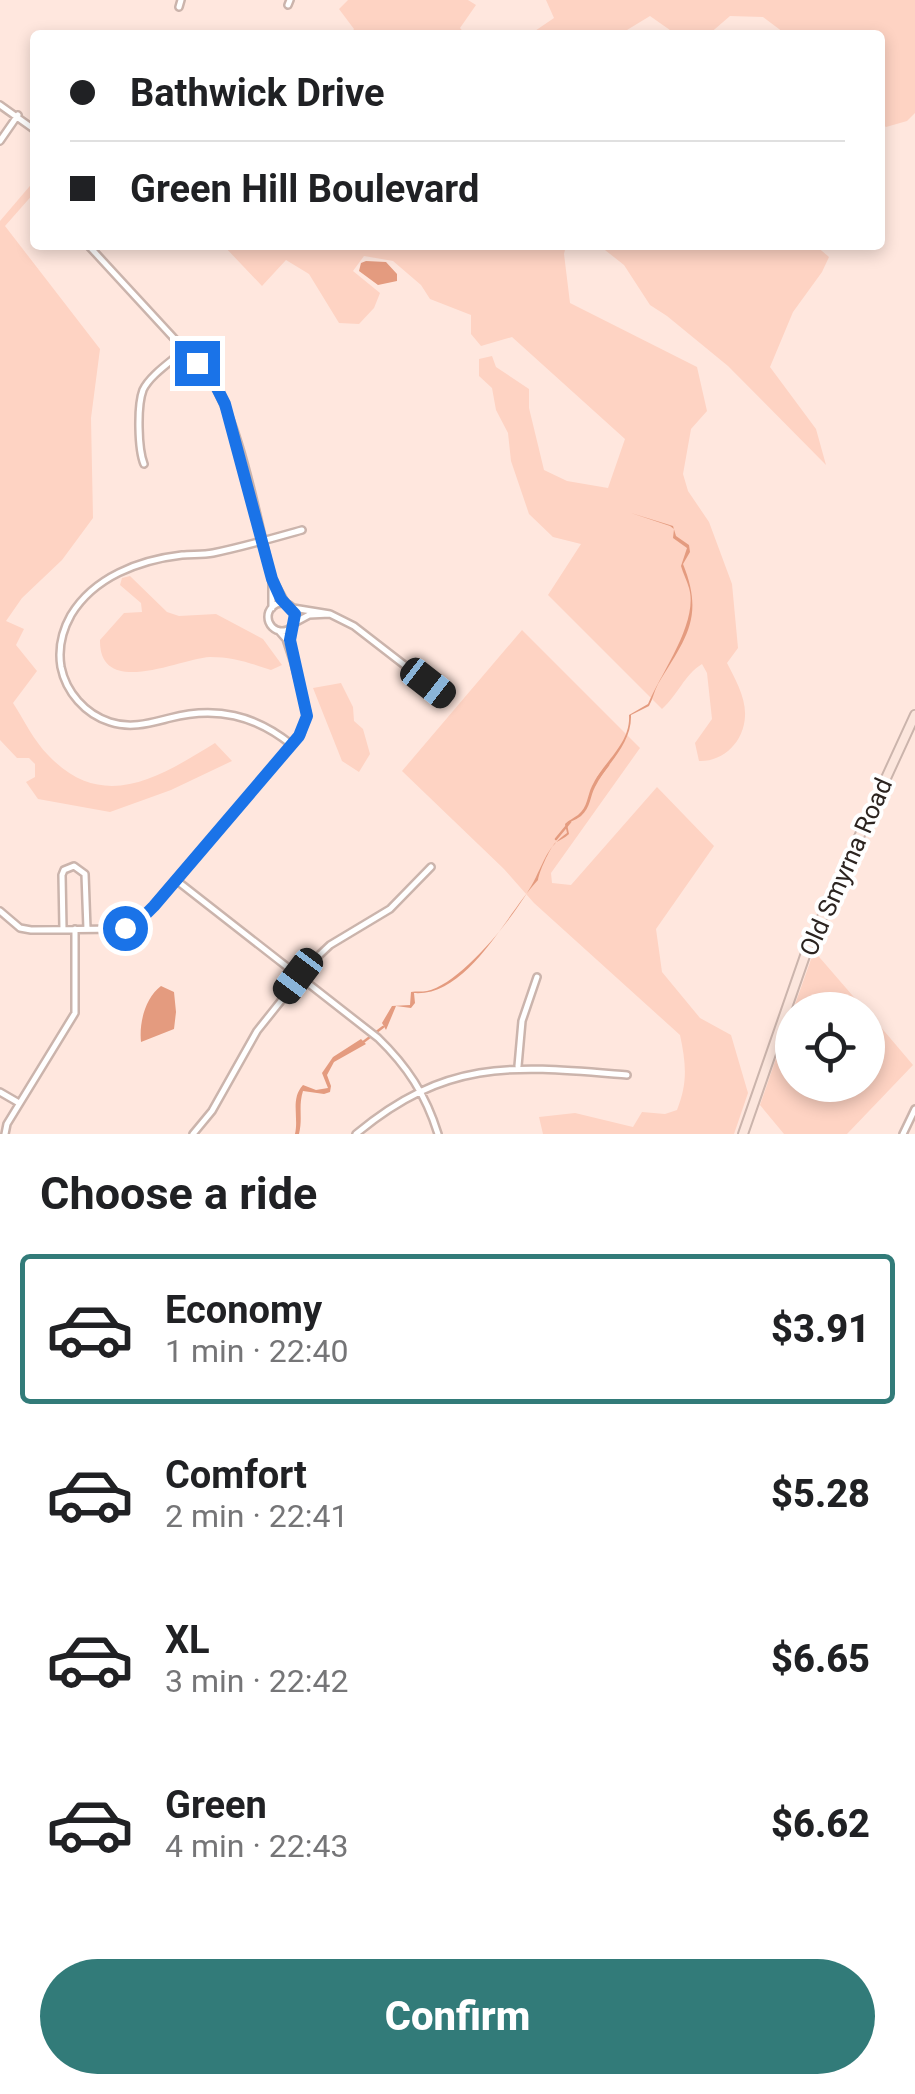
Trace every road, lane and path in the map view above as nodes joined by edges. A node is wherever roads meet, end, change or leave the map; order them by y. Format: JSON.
{"nodes":[{"id":1,"x":0,"y":105,"type":"edge"},
{"id":2,"x":18,"y":114,"type":"junction"},
{"id":3,"x":30,"y":125,"type":"edge"},
{"id":4,"x":0,"y":141,"type":"edge"},
{"id":5,"x":93,"y":250,"type":"edge"},
{"id":6,"x":184,"y":350,"type":"junction"},
{"id":7,"x":144,"y":464,"type":"dead end"},
{"id":8,"x":302,"y":530,"type":"dead end"},
{"id":9,"x":262,"y":541,"type":"junction"},
{"id":10,"x":272,"y":579,"type":"junction"},
{"id":11,"x":290,"y":606,"type":"junction"},
{"id":12,"x":270,"y":612,"type":"junction"},
{"id":13,"x":330,"y":614,"type":"junction"},
{"id":14,"x":294,"y":625,"type":"junction"},
{"id":15,"x":276,"y":630,"type":"junction"},
{"id":16,"x":390,"y":642,"type":"dead end"},
{"id":17,"x":385,"y":650,"type":"junction"},
{"id":18,"x":294,"y":663,"type":"junction"},
{"id":19,"x":447,"y":698,"type":"dead end"},
{"id":20,"x":915,"y":714,"type":"edge"},
{"id":21,"x":292,"y":745,"type":"junction"},
{"id":22,"x":431,"y":867,"type":"dead end"},
{"id":23,"x":176,"y":880,"type":"junction"},
{"id":24,"x":0,"y":911,"type":"edge"},
{"id":25,"x":64,"y":929,"type":"junction"},
{"id":26,"x":75,"y":929,"type":"junction"},
{"id":27,"x":87,"y":929,"type":"junction"},
{"id":28,"x":298,"y":976,"type":"junction"},
{"id":29,"x":537,"y":977,"type":"dead end"},
{"id":30,"x":518,"y":1067,"type":"junction"},
{"id":31,"x":627,"y":1075,"type":"dead end"},
{"id":32,"x":421,"y":1090,"type":"junction"},
{"id":33,"x":0,"y":1092,"type":"edge"},
{"id":34,"x":20,"y":1104,"type":"junction"},
{"id":35,"x":915,"y":1109,"type":"edge"},
{"id":36,"x":4,"y":1134,"type":"edge"},
{"id":37,"x":193,"y":1134,"type":"edge"},
{"id":38,"x":356,"y":1134,"type":"edge"},
{"id":39,"x":438,"y":1134,"type":"edge"},
{"id":40,"x":742,"y":1134,"type":"edge"},
{"id":41,"x":902,"y":1134,"type":"edge"}],
"edges":[{"from":1,"to":2,"type":"street"},
{"from":2,"to":3,"type":"street"},
{"from":2,"to":4,"type":"street"},
{"from":5,"to":6,"type":"street"},
{"from":6,"to":7,"type":"street"},
{"from":6,"to":9,"type":"street"},
{"from":8,"to":9,"type":"street"},
{"from":9,"to":10,"type":"street"},
{"from":9,"to":21,"type":"street"},
{"from":10,"to":11,"type":"street"},
{"from":10,"to":12,"type":"street"},
{"from":11,"to":12,"type":"street"},
{"from":11,"to":13,"type":"street"},
{"from":11,"to":14,"type":"street"},
{"from":12,"to":15,"type":"street"},
{"from":13,"to":14,"type":"street"},
{"from":13,"to":17,"type":"street"},
{"from":14,"to":15,"type":"street"},
{"from":14,"to":18,"type":"street"},
{"from":15,"to":18,"type":"street"},
{"from":16,"to":17,"type":"street"},
{"from":17,"to":19,"type":"street"},
{"from":18,"to":21,"type":"street"},
{"from":20,"to":40,"type":"street","name":"Old Smyrna Road"},
{"from":21,"to":23,"type":"street"},
{"from":22,"to":28,"type":"street"},
{"from":23,"to":27,"type":"street"},
{"from":23,"to":28,"type":"street"},
{"from":24,"to":25,"type":"street"},
{"from":25,"to":26,"type":"street"},
{"from":25,"to":27,"type":"street"},
{"from":26,"to":27,"type":"street"},
{"from":26,"to":34,"type":"street"},
{"from":28,"to":32,"type":"street"},
{"from":28,"to":37,"type":"street"},
{"from":29,"to":30,"type":"street"},
{"from":30,"to":31,"type":"street"},
{"from":30,"to":32,"type":"street"},
{"from":32,"to":38,"type":"street"},
{"from":32,"to":39,"type":"street"},
{"from":33,"to":34,"type":"street"},
{"from":34,"to":36,"type":"street"},
{"from":35,"to":41,"type":"street"}]}
